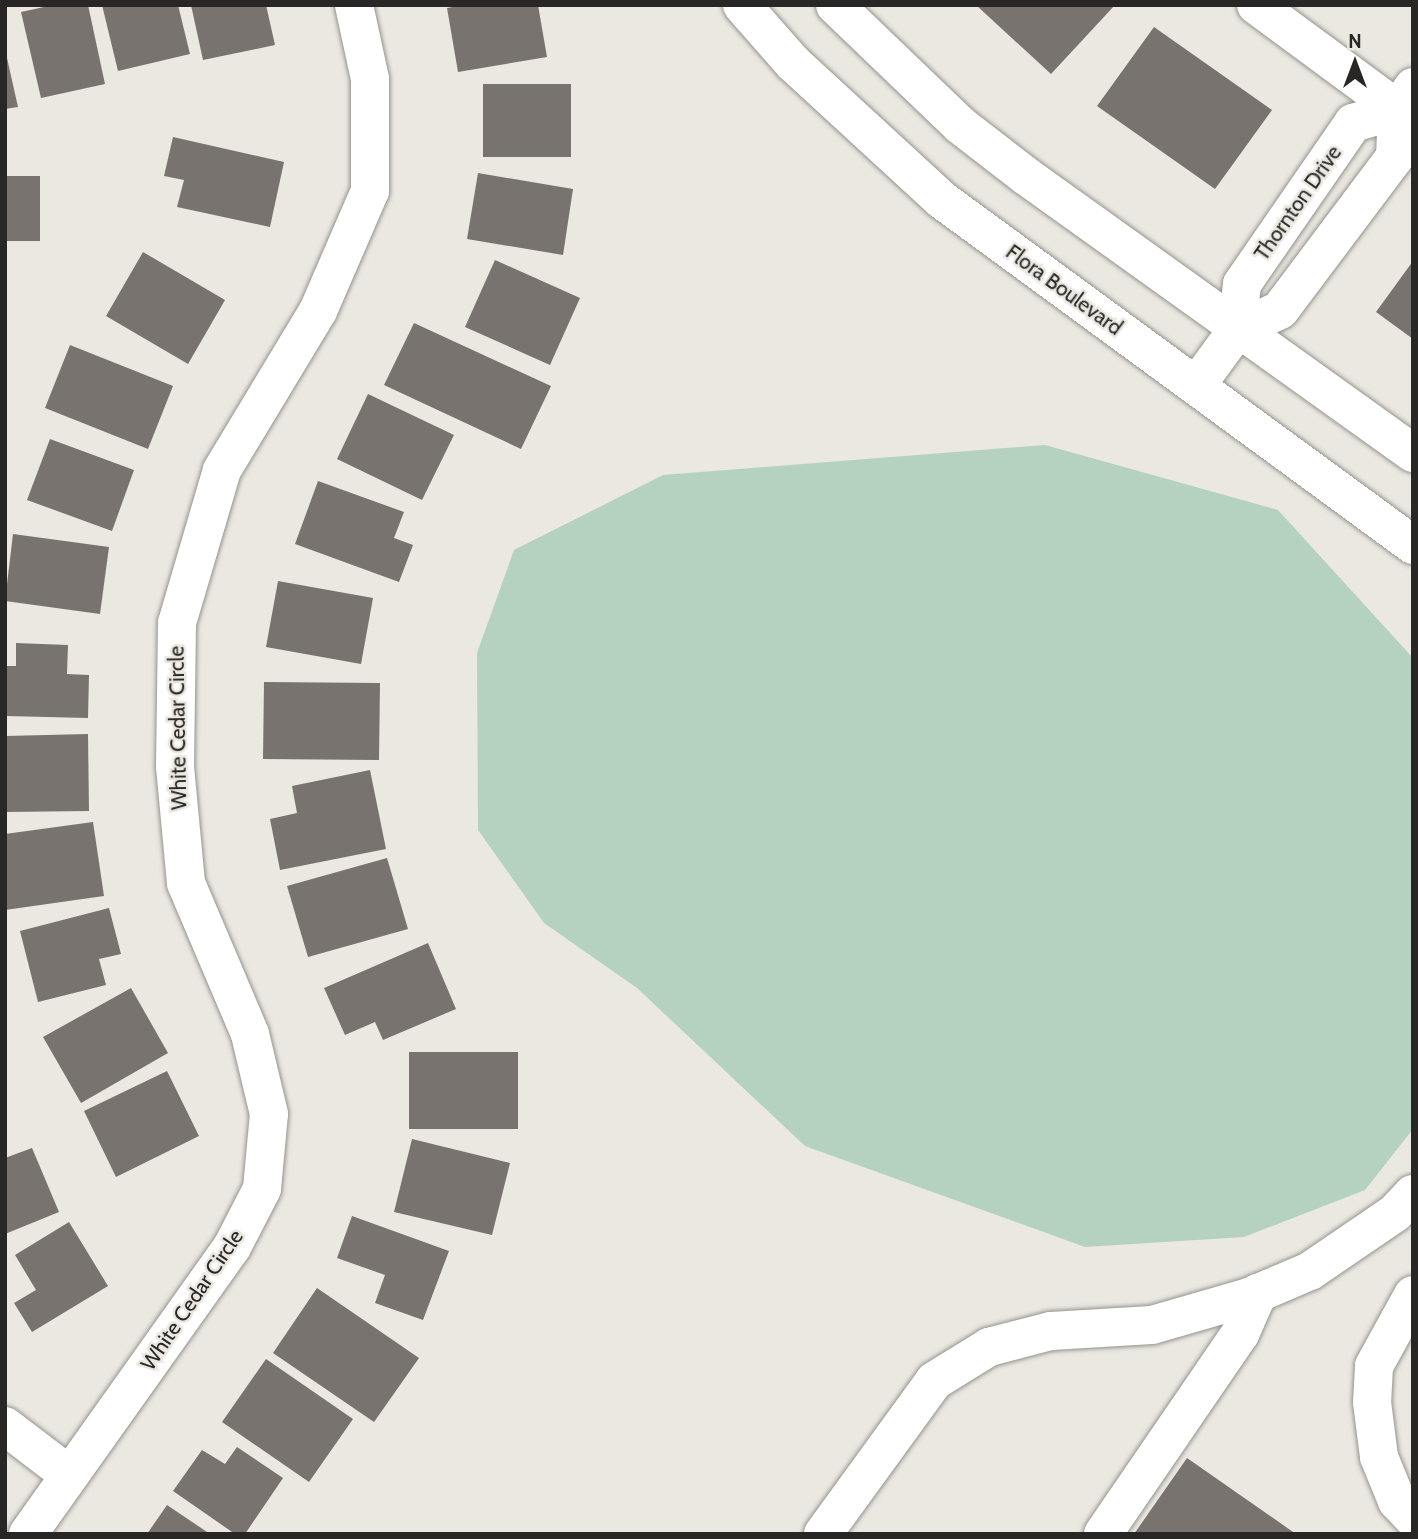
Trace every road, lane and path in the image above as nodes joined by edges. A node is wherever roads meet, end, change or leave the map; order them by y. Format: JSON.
{"nodes":[{"id":1,"x":354,"y":5,"type":"edge"},
{"id":2,"x":742,"y":5,"type":"edge"},
{"id":3,"x":835,"y":5,"type":"edge"},
{"id":4,"x":1256,"y":5,"type":"edge"},
{"id":5,"x":1408,"y":106,"type":"edge"},
{"id":6,"x":1288,"y":218,"type":"junction"},
{"id":7,"x":1327,"y":247,"type":"junction"},
{"id":8,"x":1237,"y":330,"type":"junction"},
{"id":9,"x":1196,"y":386,"type":"junction"},
{"id":10,"x":1413,"y":453,"type":"edge"},
{"id":11,"x":1413,"y":545,"type":"edge"},
{"id":12,"x":1413,"y":1194,"type":"edge"},
{"id":13,"x":1258,"y":1293,"type":"junction"},
{"id":14,"x":1413,"y":1295,"type":"edge"},
{"id":15,"x":5,"y":1426,"type":"edge"},
{"id":16,"x":69,"y":1475,"type":"junction"},
{"id":17,"x":1413,"y":1518,"type":"edge"},
{"id":18,"x":28,"y":1534,"type":"edge"},
{"id":19,"x":823,"y":1534,"type":"edge"},
{"id":20,"x":1103,"y":1534,"type":"edge"}],
"edges":[{"from":1,"to":16,"type":"street","name":"White Cedar Circle"},
{"from":2,"to":9,"type":"street","name":"Flora Boulevard"},
{"from":3,"to":8,"type":"street"},
{"from":4,"to":5,"type":"street"},
{"from":5,"to":6,"type":"street","name":"Thornton Drive"},
{"from":5,"to":7,"type":"street"},
{"from":6,"to":7,"type":"street"},
{"from":6,"to":8,"type":"street","name":"Thornton Drive"},
{"from":7,"to":8,"type":"street"},
{"from":8,"to":9,"type":"street"},
{"from":8,"to":10,"type":"street"},
{"from":9,"to":11,"type":"street","name":"Flora Boulevard"},
{"from":12,"to":13,"type":"street"},
{"from":13,"to":19,"type":"street"},
{"from":13,"to":20,"type":"street"},
{"from":14,"to":17,"type":"street"},
{"from":15,"to":16,"type":"street"},
{"from":16,"to":18,"type":"street","name":"White Cedar Circle"}]}
